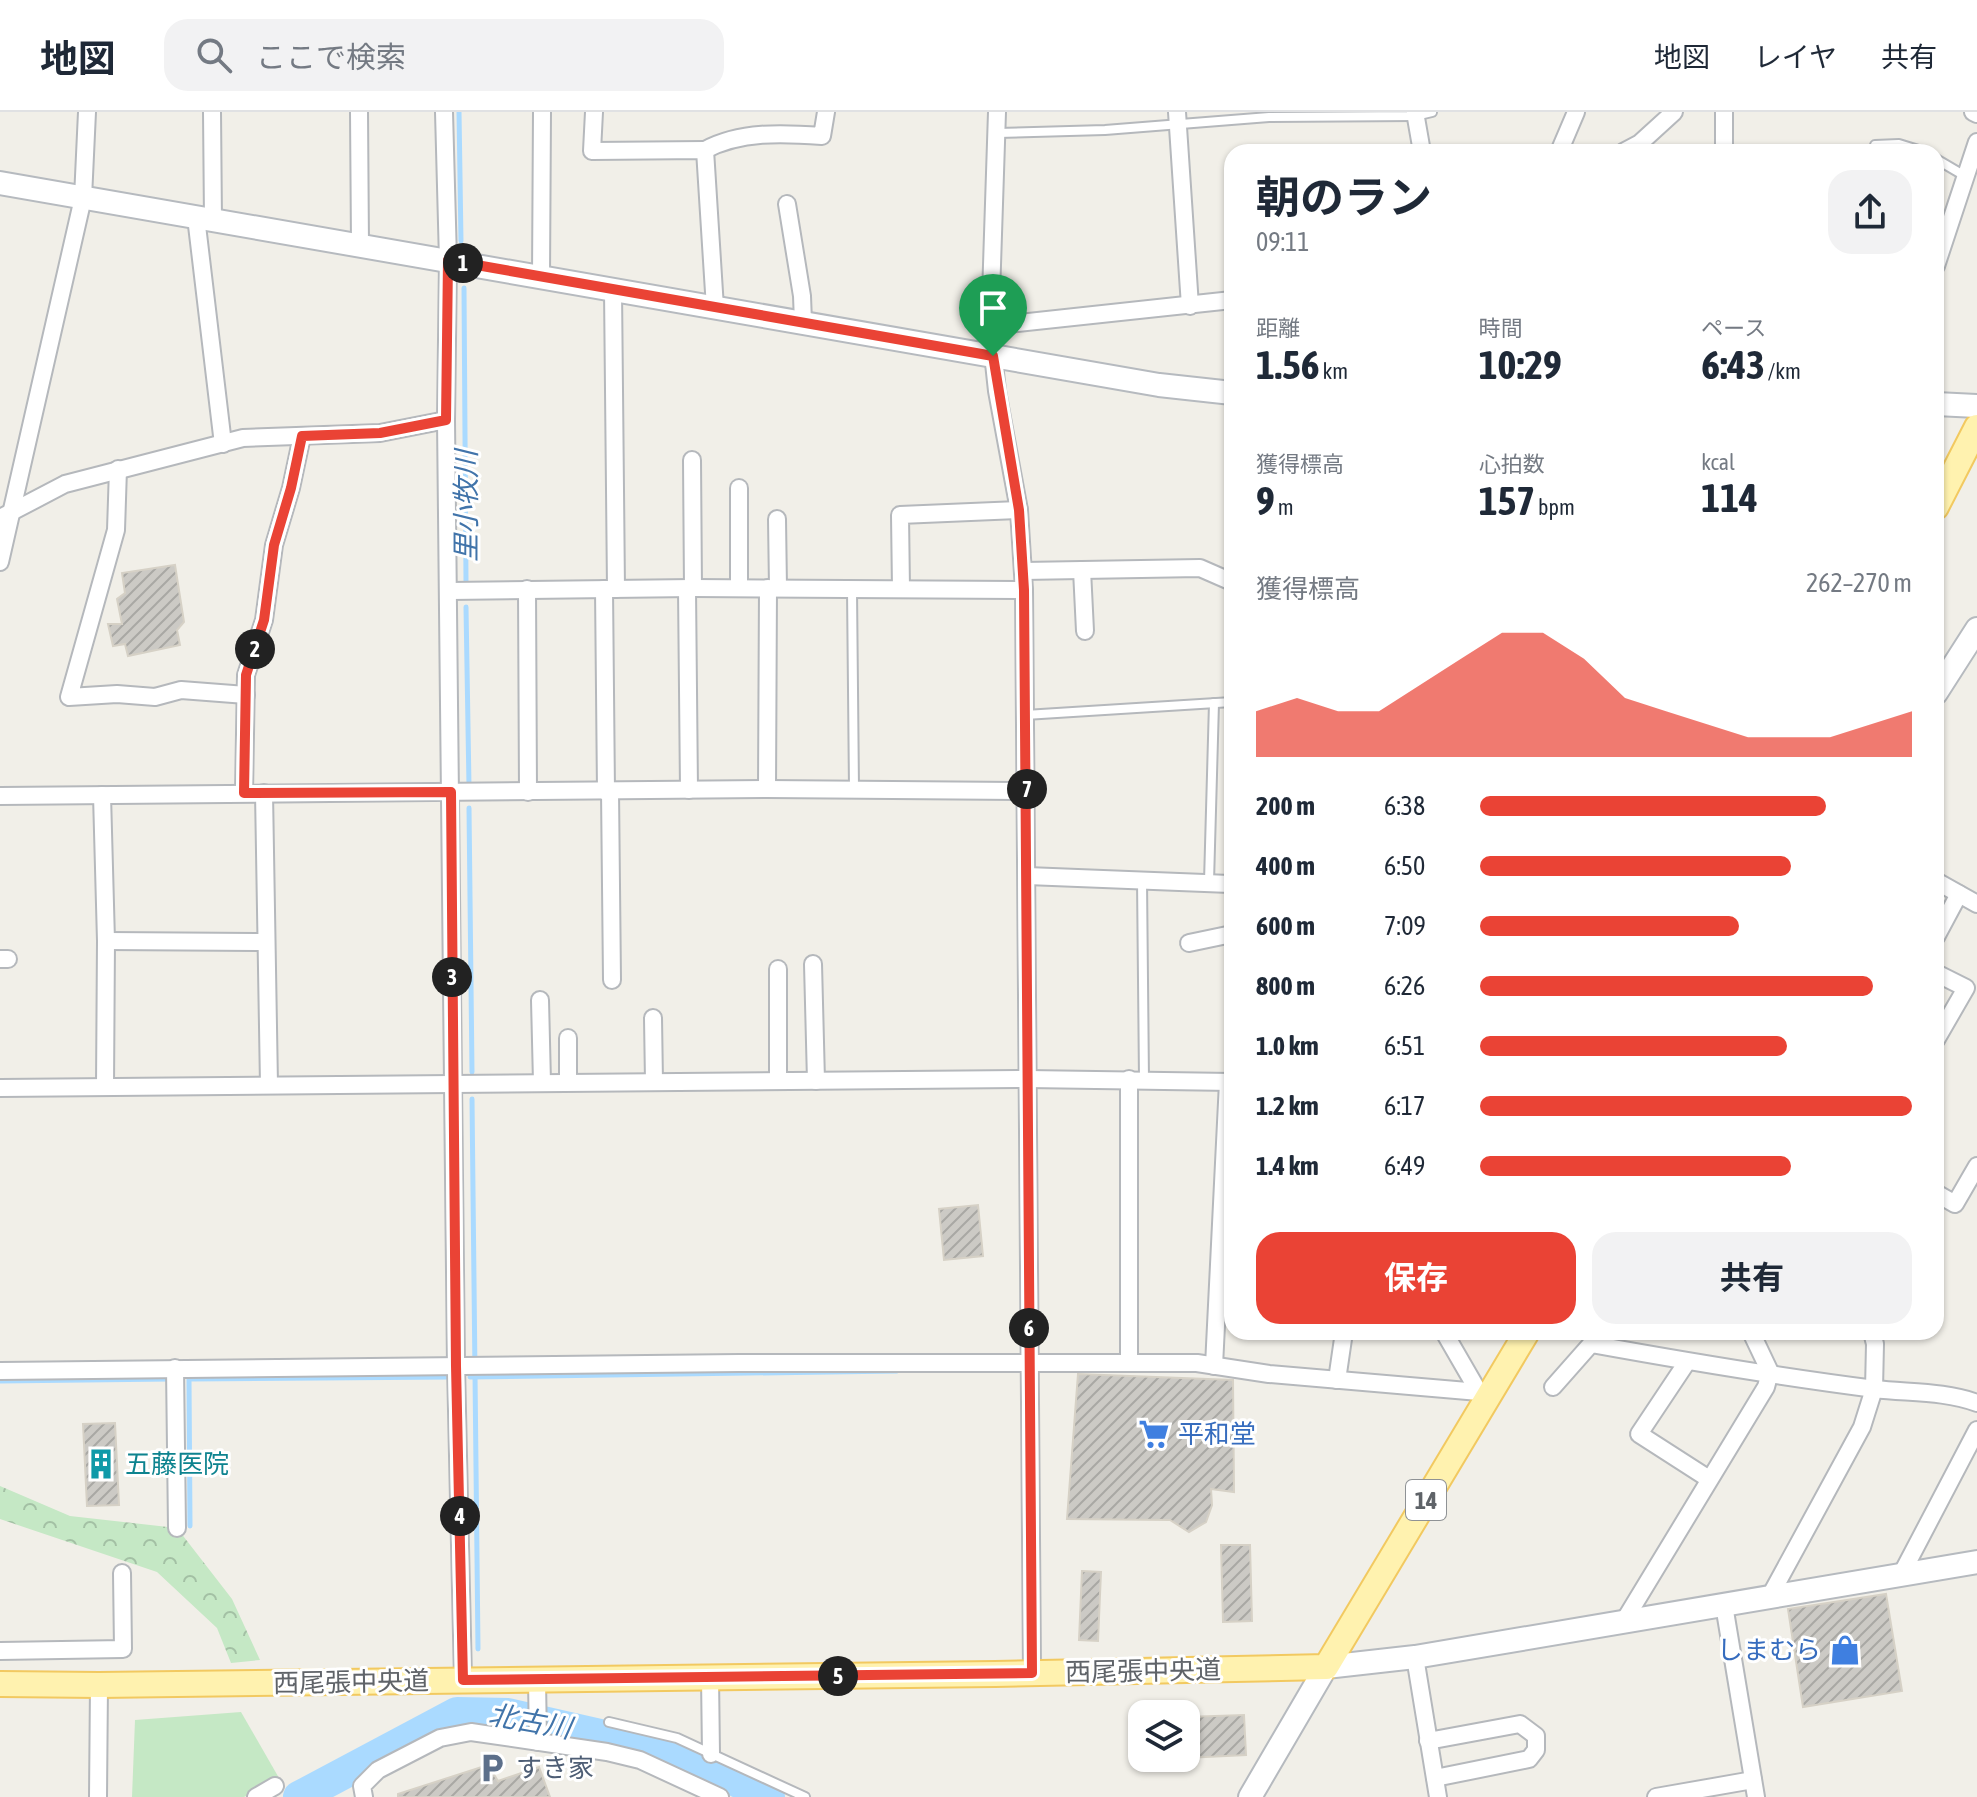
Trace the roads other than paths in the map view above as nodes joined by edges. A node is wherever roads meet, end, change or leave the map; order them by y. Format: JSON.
{"nodes":[{"id":1,"x":87,"y":112,"type":"edge"},
{"id":2,"x":212,"y":112,"type":"edge"},
{"id":3,"x":359,"y":112,"type":"edge"},
{"id":4,"x":444,"y":112,"type":"edge"},
{"id":5,"x":542,"y":112,"type":"edge"},
{"id":6,"x":594,"y":112,"type":"edge"},
{"id":7,"x":826,"y":112,"type":"edge"},
{"id":8,"x":997,"y":112,"type":"edge"},
{"id":9,"x":1576,"y":112,"type":"edge"},
{"id":10,"x":1674,"y":112,"type":"edge"},
{"id":11,"x":1724,"y":112,"type":"edge"},
{"id":12,"x":1421,"y":113,"type":"edge"},
{"id":13,"x":1177,"y":118,"type":"edge"},
{"id":14,"x":997,"y":133,"type":"junction"},
{"id":15,"x":1977,"y":142,"type":"edge"},
{"id":16,"x":1422,"y":144,"type":"edge"},
{"id":17,"x":1562,"y":144,"type":"edge"},
{"id":18,"x":1638,"y":144,"type":"edge"},
{"id":19,"x":1724,"y":144,"type":"edge"},
{"id":20,"x":705,"y":150,"type":"junction"},
{"id":21,"x":1944,"y":164,"type":"edge"},
{"id":22,"x":1965,"y":176,"type":"junction"},
{"id":23,"x":0,"y":183,"type":"edge"},
{"id":24,"x":83,"y":198,"type":"junction"},
{"id":25,"x":787,"y":204,"type":"dead end"},
{"id":26,"x":204,"y":219,"type":"junction"},
{"id":27,"x":1944,"y":229,"type":"edge"},
{"id":28,"x":360,"y":245,"type":"junction"},
{"id":29,"x":448,"y":260,"type":"junction"},
{"id":30,"x":541,"y":277,"type":"junction"},
{"id":31,"x":613,"y":290,"type":"junction"},
{"id":32,"x":1224,"y":301,"type":"edge"},
{"id":33,"x":1190,"y":306,"type":"junction"},
{"id":34,"x":715,"y":308,"type":"junction"},
{"id":35,"x":803,"y":322,"type":"junction"},
{"id":36,"x":990,"y":326,"type":"junction"},
{"id":37,"x":993,"y":356,"type":"junction"},
{"id":38,"x":1224,"y":392,"type":"edge"},
{"id":39,"x":1944,"y":404,"type":"edge"},
{"id":40,"x":1977,"y":406,"type":"edge"},
{"id":41,"x":446,"y":420,"type":"junction"},
{"id":42,"x":1977,"y":427,"type":"edge"},
{"id":43,"x":302,"y":436,"type":"junction"},
{"id":44,"x":223,"y":444,"type":"junction"},
{"id":45,"x":692,"y":460,"type":"dead end"},
{"id":46,"x":118,"y":469,"type":"junction"},
{"id":47,"x":739,"y":488,"type":"dead end"},
{"id":48,"x":1944,"y":491,"type":"edge"},
{"id":49,"x":1019,"y":510,"type":"junction"},
{"id":50,"x":7,"y":514,"type":"edge"},
{"id":51,"x":777,"y":519,"type":"dead end"},
{"id":52,"x":0,"y":562,"type":"edge"},
{"id":53,"x":1082,"y":570,"type":"junction"},
{"id":54,"x":1023,"y":571,"type":"junction"},
{"id":55,"x":1224,"y":578,"type":"edge"},
{"id":56,"x":690,"y":588,"type":"junction"},
{"id":57,"x":739,"y":588,"type":"junction"},
{"id":58,"x":773,"y":588,"type":"junction"},
{"id":59,"x":527,"y":589,"type":"junction"},
{"id":60,"x":610,"y":589,"type":"junction"},
{"id":61,"x":852,"y":589,"type":"junction"},
{"id":62,"x":901,"y":589,"type":"junction"},
{"id":63,"x":1024,"y":590,"type":"junction"},
{"id":64,"x":450,"y":591,"type":"junction"},
{"id":65,"x":1977,"y":629,"type":"edge"},
{"id":66,"x":1085,"y":631,"type":"dead end"},
{"id":67,"x":1944,"y":681,"type":"edge"},
{"id":68,"x":246,"y":695,"type":"junction"},
{"id":69,"x":1224,"y":702,"type":"edge"},
{"id":70,"x":1214,"y":703,"type":"junction"},
{"id":71,"x":1025,"y":715,"type":"junction"},
{"id":72,"x":767,"y":789,"type":"junction"},
{"id":73,"x":854,"y":789,"type":"junction"},
{"id":74,"x":689,"y":790,"type":"junction"},
{"id":75,"x":1027,"y":791,"type":"junction"},
{"id":76,"x":451,"y":792,"type":"junction"},
{"id":77,"x":528,"y":792,"type":"junction"},
{"id":78,"x":608,"y":792,"type":"junction"},
{"id":79,"x":244,"y":793,"type":"junction"},
{"id":80,"x":264,"y":793,"type":"junction"},
{"id":81,"x":102,"y":795,"type":"junction"},
{"id":82,"x":0,"y":796,"type":"edge"},
{"id":83,"x":1027,"y":876,"type":"junction"},
{"id":84,"x":1142,"y":880,"type":"junction"},
{"id":85,"x":1209,"y":883,"type":"junction"},
{"id":86,"x":1224,"y":884,"type":"edge"},
{"id":87,"x":1944,"y":886,"type":"edge"},
{"id":88,"x":1959,"y":894,"type":"junction"},
{"id":89,"x":1977,"y":904,"type":"edge"},
{"id":90,"x":1944,"y":922,"type":"edge"},
{"id":91,"x":1224,"y":936,"type":"edge"},
{"id":92,"x":106,"y":941,"type":"junction"},
{"id":93,"x":266,"y":942,"type":"junction"},
{"id":94,"x":1189,"y":943,"type":"dead end"},
{"id":95,"x":813,"y":964,"type":"dead end"},
{"id":96,"x":778,"y":969,"type":"dead end"},
{"id":97,"x":1944,"y":977,"type":"edge"},
{"id":98,"x":612,"y":980,"type":"dead end"},
{"id":99,"x":540,"y":1000,"type":"dead end"},
{"id":100,"x":653,"y":1018,"type":"dead end"},
{"id":101,"x":1944,"y":1026,"type":"edge"},
{"id":102,"x":568,"y":1038,"type":"dead end"},
{"id":103,"x":1028,"y":1079,"type":"junction"},
{"id":104,"x":1136,"y":1079,"type":"junction"},
{"id":105,"x":778,"y":1081,"type":"junction"},
{"id":106,"x":816,"y":1081,"type":"junction"},
{"id":107,"x":455,"y":1082,"type":"junction"},
{"id":108,"x":542,"y":1082,"type":"junction"},
{"id":109,"x":568,"y":1082,"type":"junction"},
{"id":110,"x":654,"y":1082,"type":"junction"},
{"id":111,"x":1224,"y":1082,"type":"edge"},
{"id":112,"x":269,"y":1085,"type":"junction"},
{"id":113,"x":105,"y":1086,"type":"junction"},
{"id":114,"x":0,"y":1088,"type":"edge"},
{"id":115,"x":1977,"y":1166,"type":"edge"},
{"id":116,"x":1944,"y":1198,"type":"edge"},
{"id":117,"x":1224,"y":1279,"type":"edge"},
{"id":118,"x":1343,"y":1340,"type":"edge"},
{"id":119,"x":1449,"y":1340,"type":"edge"},
{"id":120,"x":1521,"y":1340,"type":"edge"},
{"id":121,"x":1755,"y":1340,"type":"edge"},
{"id":122,"x":1874,"y":1340,"type":"edge"},
{"id":123,"x":1687,"y":1362,"type":"junction"},
{"id":124,"x":1029,"y":1363,"type":"junction"},
{"id":125,"x":1129,"y":1363,"type":"junction"},
{"id":126,"x":469,"y":1365,"type":"junction"},
{"id":127,"x":1214,"y":1366,"type":"junction"},
{"id":128,"x":175,"y":1368,"type":"junction"},
{"id":129,"x":0,"y":1371,"type":"edge"},
{"id":130,"x":1770,"y":1372,"type":"junction"},
{"id":131,"x":1337,"y":1380,"type":"junction"},
{"id":132,"x":1553,"y":1387,"type":"dead end"},
{"id":133,"x":1874,"y":1389,"type":"junction"},
{"id":134,"x":1482,"y":1397,"type":"junction"},
{"id":135,"x":1977,"y":1403,"type":"edge"},
{"id":136,"x":1977,"y":1430,"type":"edge"},
{"id":137,"x":1709,"y":1479,"type":"junction"},
{"id":138,"x":177,"y":1528,"type":"dead end"},
{"id":139,"x":1977,"y":1562,"type":"edge"},
{"id":140,"x":122,"y":1573,"type":"dead end"},
{"id":141,"x":1901,"y":1575,"type":"junction"},
{"id":142,"x":1770,"y":1596,"type":"junction"},
{"id":143,"x":1724,"y":1605,"type":"junction"},
{"id":144,"x":1624,"y":1621,"type":"junction"},
{"id":145,"x":0,"y":1651,"type":"edge"},
{"id":146,"x":1415,"y":1657,"type":"junction"},
{"id":147,"x":1326,"y":1667,"type":"junction"},
{"id":148,"x":1032,"y":1673,"type":"junction"},
{"id":149,"x":710,"y":1677,"type":"junction"},
{"id":150,"x":463,"y":1680,"type":"junction"},
{"id":151,"x":0,"y":1684,"type":"edge"},
{"id":152,"x":99,"y":1685,"type":"junction"},
{"id":153,"x":538,"y":1690,"type":"junction"},
{"id":154,"x":609,"y":1722,"type":"dead end"},
{"id":155,"x":539,"y":1738,"type":"junction"},
{"id":156,"x":1428,"y":1741,"type":"junction"},
{"id":157,"x":711,"y":1754,"type":"junction"},
{"id":158,"x":1435,"y":1778,"type":"junction"},
{"id":159,"x":275,"y":1786,"type":"dead end"},
{"id":160,"x":1754,"y":1788,"type":"edge"},
{"id":161,"x":98,"y":1797,"type":"edge"},
{"id":162,"x":256,"y":1797,"type":"edge"},
{"id":163,"x":364,"y":1797,"type":"edge"},
{"id":164,"x":720,"y":1797,"type":"edge"},
{"id":165,"x":805,"y":1797,"type":"edge"},
{"id":166,"x":1250,"y":1797,"type":"edge"},
{"id":167,"x":1438,"y":1797,"type":"edge"},
{"id":168,"x":1656,"y":1797,"type":"edge"}],
"edges":[{"from":1,"to":24,"type":"street"},
{"from":2,"to":26,"type":"street"},
{"from":3,"to":28,"type":"street"},
{"from":4,"to":29,"type":"street"},
{"from":5,"to":30,"type":"street"},
{"from":6,"to":20,"type":"street"},
{"from":7,"to":20,"type":"street"},
{"from":8,"to":14,"type":"street"},
{"from":9,"to":17,"type":"street"},
{"from":10,"to":18,"type":"street"},
{"from":11,"to":19,"type":"street"},
{"from":12,"to":13,"type":"lane"},
{"from":12,"to":16,"type":"street"},
{"from":13,"to":14,"type":"lane"},
{"from":13,"to":33,"type":"street"},
{"from":14,"to":36,"type":"street"},
{"from":15,"to":22,"type":"street"},
{"from":20,"to":34,"type":"street"},
{"from":21,"to":22,"type":"lane"},
{"from":22,"to":27,"type":"street"},
{"from":23,"to":24,"type":"street"},
{"from":24,"to":26,"type":"street"},
{"from":24,"to":50,"type":"street"},
{"from":25,"to":35,"type":"street"},
{"from":26,"to":28,"type":"street"},
{"from":26,"to":44,"type":"street"},
{"from":28,"to":29,"type":"street"},
{"from":29,"to":30,"type":"street"},
{"from":29,"to":41,"type":"street"},
{"from":30,"to":31,"type":"street"},
{"from":31,"to":34,"type":"street"},
{"from":31,"to":60,"type":"street"},
{"from":32,"to":33,"type":"street"},
{"from":33,"to":36,"type":"street"},
{"from":34,"to":35,"type":"street"},
{"from":35,"to":37,"type":"street"},
{"from":36,"to":37,"type":"street"},
{"from":37,"to":38,"type":"street"},
{"from":37,"to":49,"type":"street"},
{"from":39,"to":40,"type":"street"},
{"from":41,"to":43,"type":"street"},
{"from":41,"to":64,"type":"street"},
{"from":42,"to":48,"type":"main road"},
{"from":43,"to":44,"type":"street"},
{"from":43,"to":68,"type":"street"},
{"from":44,"to":46,"type":"street"},
{"from":45,"to":56,"type":"street"},
{"from":46,"to":50,"type":"street"},
{"from":46,"to":68,"type":"street"},
{"from":47,"to":57,"type":"street"},
{"from":49,"to":54,"type":"street"},
{"from":49,"to":62,"type":"street"},
{"from":50,"to":52,"type":"street"},
{"from":51,"to":58,"type":"street"},
{"from":53,"to":54,"type":"street"},
{"from":53,"to":55,"type":"street"},
{"from":53,"to":66,"type":"street"},
{"from":54,"to":63,"type":"street"},
{"from":56,"to":57,"type":"street"},
{"from":56,"to":60,"type":"street"},
{"from":56,"to":74,"type":"street"},
{"from":57,"to":58,"type":"street"},
{"from":58,"to":61,"type":"street"},
{"from":58,"to":72,"type":"street"},
{"from":59,"to":60,"type":"street"},
{"from":59,"to":64,"type":"street"},
{"from":59,"to":77,"type":"street"},
{"from":60,"to":78,"type":"street"},
{"from":61,"to":62,"type":"street"},
{"from":61,"to":73,"type":"lane"},
{"from":62,"to":63,"type":"street"},
{"from":63,"to":71,"type":"street"},
{"from":64,"to":76,"type":"street"},
{"from":65,"to":67,"type":"street"},
{"from":68,"to":79,"type":"street"},
{"from":69,"to":70,"type":"lane"},
{"from":70,"to":71,"type":"lane"},
{"from":70,"to":85,"type":"lane"},
{"from":71,"to":75,"type":"street"},
{"from":72,"to":73,"type":"street"},
{"from":72,"to":74,"type":"street"},
{"from":73,"to":75,"type":"street"},
{"from":74,"to":78,"type":"street"},
{"from":75,"to":83,"type":"street"},
{"from":76,"to":77,"type":"street"},
{"from":76,"to":80,"type":"street"},
{"from":76,"to":107,"type":"street"},
{"from":77,"to":78,"type":"street"},
{"from":78,"to":98,"type":"street"},
{"from":79,"to":80,"type":"street"},
{"from":79,"to":81,"type":"street"},
{"from":80,"to":93,"type":"street"},
{"from":81,"to":82,"type":"street"},
{"from":81,"to":92,"type":"street"},
{"from":83,"to":84,"type":"street"},
{"from":83,"to":103,"type":"street"},
{"from":84,"to":85,"type":"street"},
{"from":84,"to":104,"type":"lane"},
{"from":85,"to":86,"type":"street"},
{"from":87,"to":88,"type":"street"},
{"from":88,"to":89,"type":"street"},
{"from":88,"to":90,"type":"street"},
{"from":91,"to":94,"type":"street"},
{"from":92,"to":93,"type":"street"},
{"from":92,"to":113,"type":"street"},
{"from":93,"to":112,"type":"street"},
{"from":95,"to":106,"type":"street"},
{"from":96,"to":105,"type":"street"},
{"from":97,"to":101,"type":"street"},
{"from":99,"to":108,"type":"street"},
{"from":100,"to":110,"type":"street"},
{"from":102,"to":109,"type":"street"},
{"from":103,"to":104,"type":"street"},
{"from":103,"to":106,"type":"street"},
{"from":103,"to":124,"type":"street"},
{"from":104,"to":111,"type":"street"},
{"from":104,"to":125,"type":"street"},
{"from":105,"to":106,"type":"street"},
{"from":105,"to":110,"type":"street"},
{"from":107,"to":108,"type":"street"},
{"from":107,"to":112,"type":"street"},
{"from":107,"to":126,"type":"street"},
{"from":108,"to":109,"type":"street"},
{"from":109,"to":110,"type":"street"},
{"from":112,"to":113,"type":"street"},
{"from":113,"to":114,"type":"street"},
{"from":115,"to":116,"type":"street"},
{"from":117,"to":127,"type":"street"},
{"from":118,"to":131,"type":"street"},
{"from":119,"to":134,"type":"street"},
{"from":120,"to":134,"type":"main road","number":"14"},
{"from":121,"to":130,"type":"street"},
{"from":122,"to":133,"type":"street"},
{"from":123,"to":130,"type":"street"},
{"from":123,"to":132,"type":"street"},
{"from":123,"to":137,"type":"street"},
{"from":124,"to":125,"type":"street"},
{"from":124,"to":126,"type":"street"},
{"from":124,"to":148,"type":"street"},
{"from":125,"to":127,"type":"street"},
{"from":126,"to":128,"type":"street"},
{"from":126,"to":150,"type":"street"},
{"from":127,"to":131,"type":"street"},
{"from":128,"to":129,"type":"street"},
{"from":128,"to":138,"type":"street"},
{"from":130,"to":133,"type":"street"},
{"from":130,"to":137,"type":"street"},
{"from":131,"to":134,"type":"street"},
{"from":133,"to":135,"type":"street"},
{"from":133,"to":142,"type":"street"},
{"from":134,"to":147,"type":"main road","number":"14"},
{"from":136,"to":141,"type":"street"},
{"from":137,"to":144,"type":"street"},
{"from":139,"to":141,"type":"street"},
{"from":140,"to":145,"type":"street"},
{"from":141,"to":142,"type":"street"},
{"from":142,"to":143,"type":"street"},
{"from":143,"to":144,"type":"street"},
{"from":143,"to":160,"type":"street"},
{"from":144,"to":146,"type":"street"},
{"from":146,"to":147,"type":"street"},
{"from":146,"to":156,"type":"street"},
{"from":147,"to":148,"type":"main road","name":"西尾張中央道"},
{"from":147,"to":166,"type":"street"},
{"from":148,"to":149,"type":"main road","name":"西尾張中央道"},
{"from":149,"to":153,"type":"main road","name":"西尾張中央道"},
{"from":149,"to":157,"type":"street"},
{"from":150,"to":152,"type":"main road","name":"西尾張中央道"},
{"from":150,"to":153,"type":"main road","name":"西尾張中央道"},
{"from":151,"to":152,"type":"main road","name":"西尾張中央道"},
{"from":152,"to":161,"type":"street"},
{"from":153,"to":155,"type":"street"},
{"from":154,"to":157,"type":"lane"},
{"from":155,"to":163,"type":"street"},
{"from":155,"to":164,"type":"street"},
{"from":156,"to":158,"type":"street"},
{"from":156,"to":158,"type":"street"},
{"from":157,"to":165,"type":"lane"},
{"from":158,"to":167,"type":"street"},
{"from":159,"to":162,"type":"street"},
{"from":160,"to":168,"type":"street"}]}
